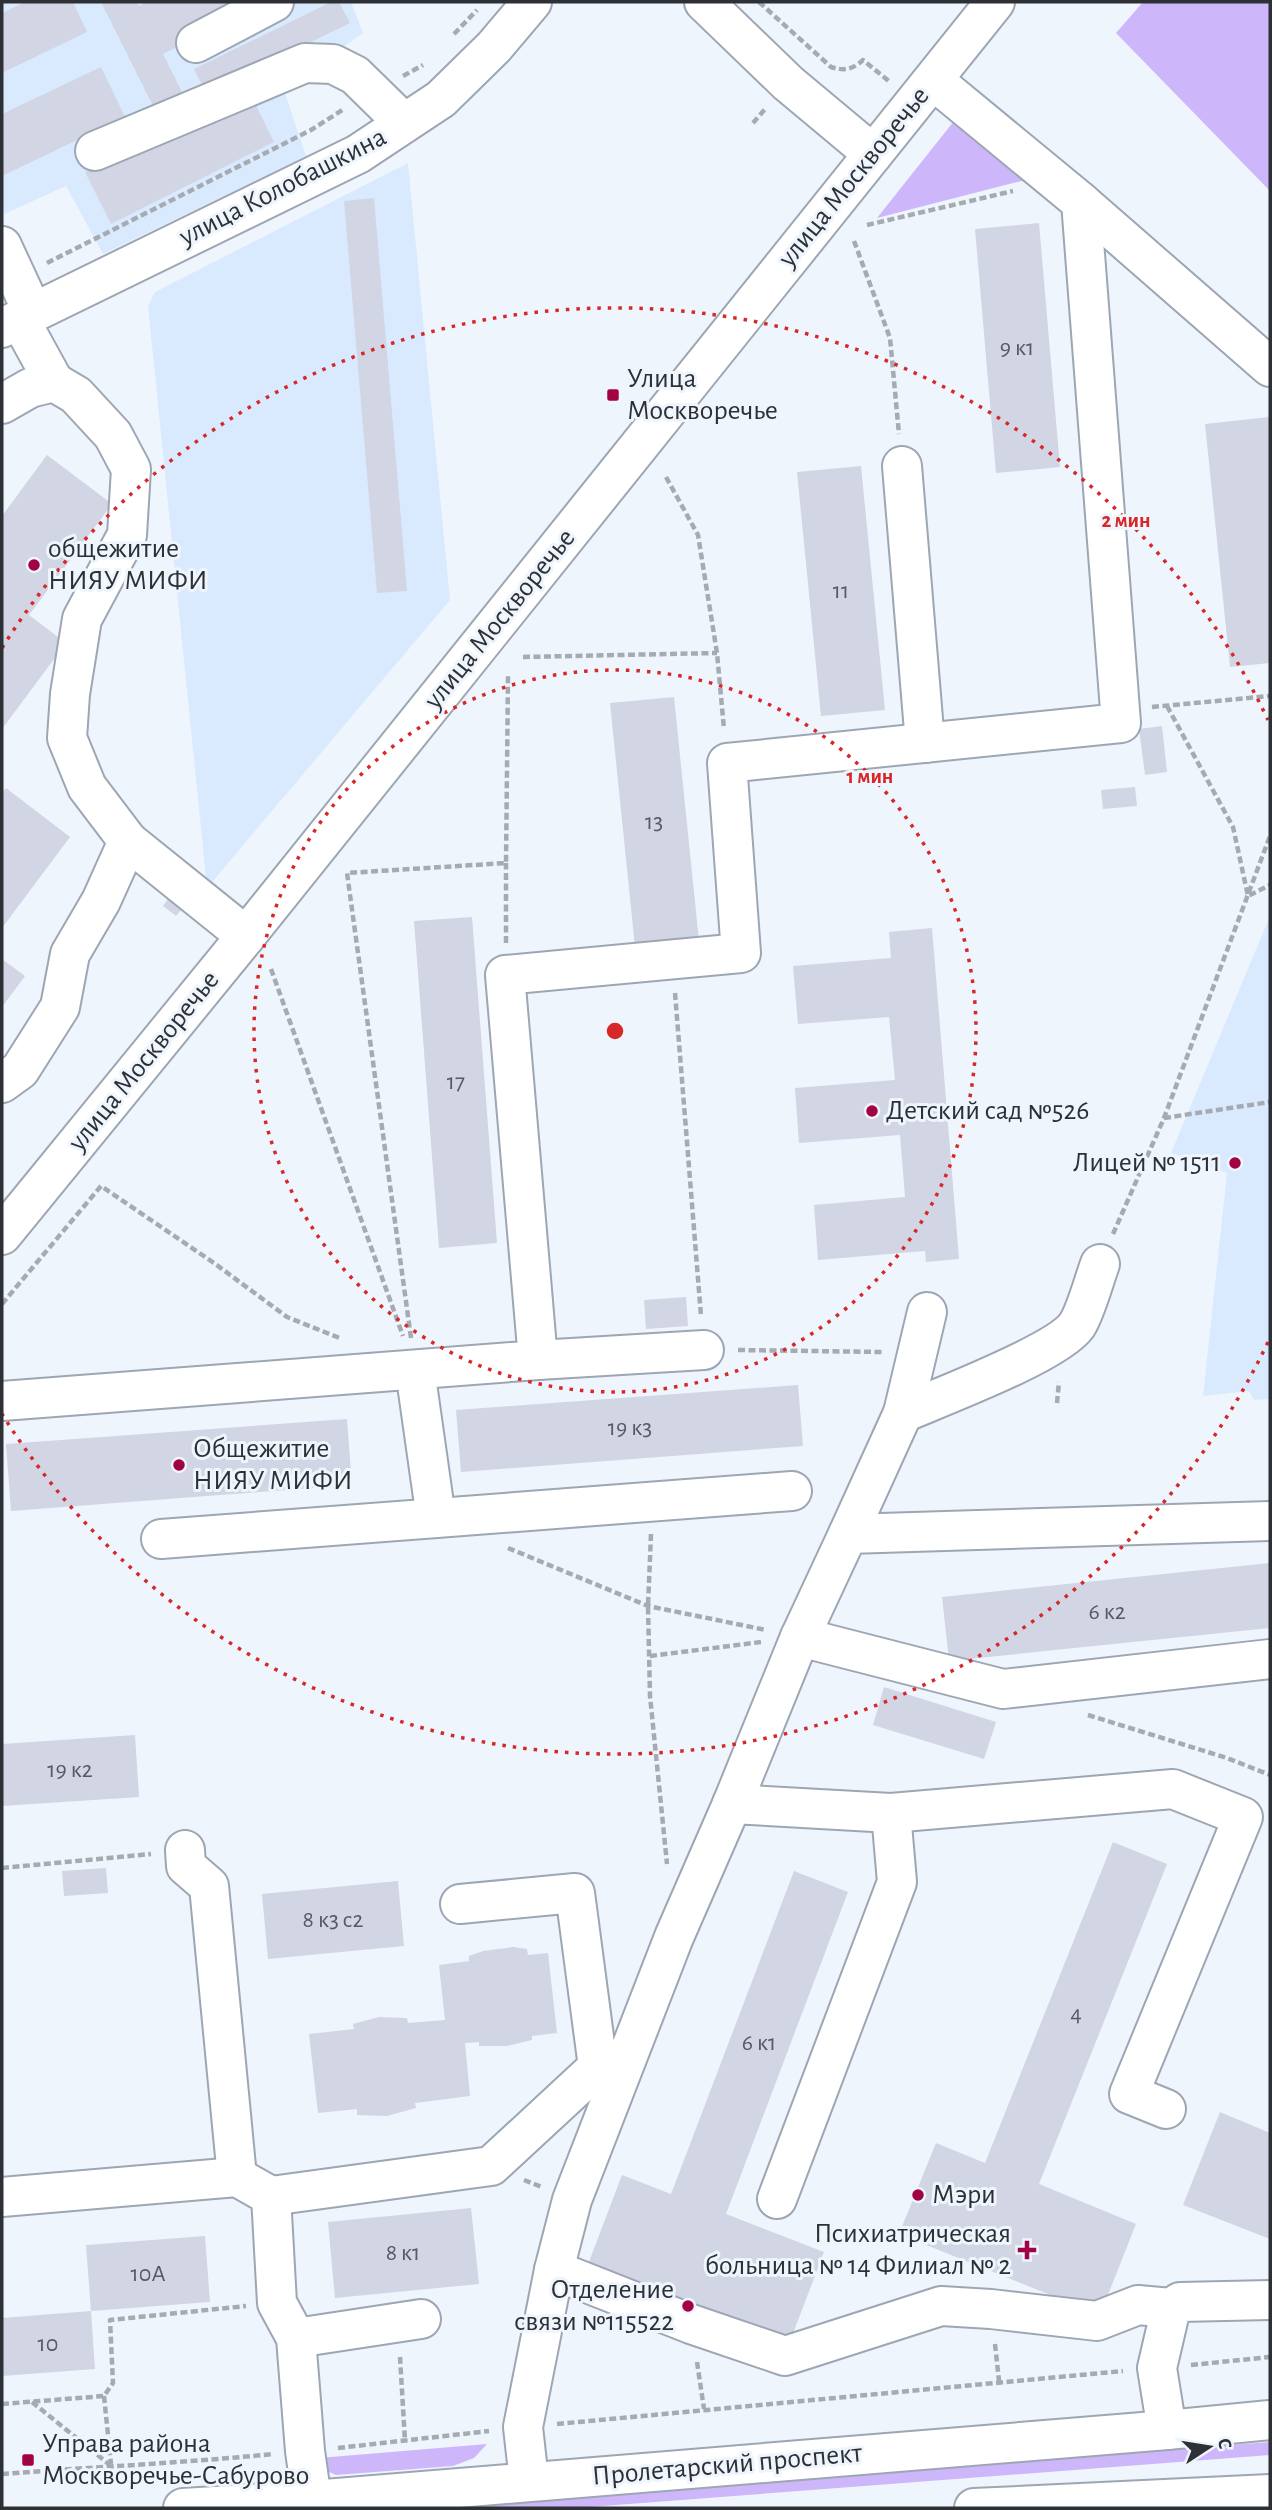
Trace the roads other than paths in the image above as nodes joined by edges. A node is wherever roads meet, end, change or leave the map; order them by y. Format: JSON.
{"nodes":[{"id":1,"x":274,"y":2,"type":"edge"},
{"id":2,"x":533,"y":2,"type":"edge"},
{"id":3,"x":704,"y":2,"type":"edge"},
{"id":4,"x":995,"y":2,"type":"edge"},
{"id":5,"x":196,"y":43,"type":"dead end"},
{"id":6,"x":933,"y":80,"type":"junction"},
{"id":7,"x":404,"y":123,"type":"junction"},
{"id":8,"x":95,"y":151,"type":"dead end"},
{"id":9,"x":873,"y":154,"type":"junction"},
{"id":10,"x":1068,"y":192,"type":"junction"},
{"id":11,"x":9,"y":262,"type":"edge"},
{"id":12,"x":18,"y":320,"type":"edge"},
{"id":13,"x":1270,"y":367,"type":"edge"},
{"id":14,"x":54,"y":382,"type":"junction"},
{"id":15,"x":2,"y":404,"type":"edge"},
{"id":16,"x":902,"y":466,"type":"road end"},
{"id":17,"x":925,"y":743,"type":"junction"},
{"id":18,"x":128,"y":841,"type":"junction"},
{"id":19,"x":246,"y":936,"type":"junction"},
{"id":20,"x":2,"y":1083,"type":"edge"},
{"id":21,"x":2,"y":1235,"type":"edge"},
{"id":22,"x":1100,"y":1264,"type":"road end"},
{"id":23,"x":927,"y":1312,"type":"dead end"},
{"id":24,"x":704,"y":1350,"type":"road end"},
{"id":25,"x":538,"y":1360,"type":"junction"},
{"id":26,"x":415,"y":1370,"type":"junction"},
{"id":27,"x":2,"y":1401,"type":"edge"},
{"id":28,"x":903,"y":1413,"type":"junction"},
{"id":29,"x":792,"y":1491,"type":"dead end"},
{"id":30,"x":436,"y":1518,"type":"junction"},
{"id":31,"x":1270,"y":1521,"type":"edge"},
{"id":32,"x":848,"y":1534,"type":"junction"},
{"id":33,"x":161,"y":1539,"type":"dead end"},
{"id":34,"x":800,"y":1637,"type":"junction"},
{"id":35,"x":1270,"y":1659,"type":"edge"},
{"id":36,"x":732,"y":1804,"type":"junction"},
{"id":37,"x":891,"y":1813,"type":"junction"},
{"id":38,"x":184,"y":1850,"type":"road end"},
{"id":39,"x":460,"y":1904,"type":"dead end"},
{"id":40,"x":609,"y":2071,"type":"junction"},
{"id":41,"x":1167,"y":2109,"type":"dead end"},
{"id":42,"x":237,"y":2177,"type":"junction"},
{"id":43,"x":271,"y":2196,"type":"junction"},
{"id":44,"x":2,"y":2197,"type":"edge"},
{"id":45,"x":777,"y":2199,"type":"dead end"},
{"id":46,"x":554,"y":2270,"type":"junction"},
{"id":47,"x":1270,"y":2300,"type":"edge"},
{"id":48,"x":1171,"y":2308,"type":"junction"},
{"id":49,"x":410,"y":2321,"type":"road end"},
{"id":50,"x":296,"y":2338,"type":"junction"},
{"id":51,"x":1270,"y":2420,"type":"edge"},
{"id":52,"x":1167,"y":2430,"type":"junction"},
{"id":53,"x":529,"y":2481,"type":"junction"},
{"id":54,"x":1270,"y":2494,"type":"edge"},
{"id":55,"x":312,"y":2500,"type":"junction"},
{"id":56,"x":183,"y":2508,"type":"edge"},
{"id":57,"x":974,"y":2508,"type":"edge"}],
"edges":[{"from":1,"to":5,"type":"main road"},
{"from":2,"to":7,"type":"main road","name":"улица Колобашкина"},
{"from":3,"to":9,"type":"main road"},
{"from":4,"to":6,"type":"main road","name":"улица Москворечье"},
{"from":6,"to":9,"type":"main road","name":"улица Москворечье"},
{"from":6,"to":10,"type":"main road"},
{"from":7,"to":8,"type":"main road"},
{"from":7,"to":12,"type":"main road","name":"улица Колобашкина"},
{"from":9,"to":19,"type":"main road","name":"улица Москворечье"},
{"from":10,"to":13,"type":"main road"},
{"from":10,"to":17,"type":"main road"},
{"from":11,"to":12,"type":"main road"},
{"from":12,"to":14,"type":"main road"},
{"from":14,"to":15,"type":"main road"},
{"from":14,"to":18,"type":"main road"},
{"from":16,"to":17,"type":"main road"},
{"from":17,"to":25,"type":"main road"},
{"from":18,"to":19,"type":"main road"},
{"from":18,"to":20,"type":"main road"},
{"from":19,"to":21,"type":"main road","name":"улица Москворечье"},
{"from":22,"to":28,"type":"main road"},
{"from":23,"to":28,"type":"main road"},
{"from":24,"to":25,"type":"main road"},
{"from":25,"to":26,"type":"main road"},
{"from":26,"to":27,"type":"main road"},
{"from":26,"to":30,"type":"main road"},
{"from":28,"to":32,"type":"main road"},
{"from":29,"to":30,"type":"main road"},
{"from":30,"to":33,"type":"main road"},
{"from":31,"to":32,"type":"main road"},
{"from":32,"to":34,"type":"main road"},
{"from":34,"to":35,"type":"main road"},
{"from":34,"to":36,"type":"main road"},
{"from":36,"to":37,"type":"main road"},
{"from":36,"to":40,"type":"main road"},
{"from":37,"to":41,"type":"main road"},
{"from":37,"to":45,"type":"main road"},
{"from":38,"to":42,"type":"main road"},
{"from":39,"to":40,"type":"main road"},
{"from":40,"to":43,"type":"main road"},
{"from":40,"to":46,"type":"main road"},
{"from":42,"to":43,"type":"main road"},
{"from":42,"to":44,"type":"main road"},
{"from":43,"to":50,"type":"main road"},
{"from":46,"to":48,"type":"main road"},
{"from":46,"to":53,"type":"main road"},
{"from":47,"to":48,"type":"main road"},
{"from":48,"to":52,"type":"main road"},
{"from":49,"to":50,"type":"main road"},
{"from":50,"to":55,"type":"main road"},
{"from":51,"to":52,"type":"main road","name":"Пролетарский проспект"},
{"from":52,"to":53,"type":"main road","name":"Пролетарский проспект"},
{"from":53,"to":55,"type":"main road","name":"Пролетарский проспект"},
{"from":54,"to":57,"type":"main road"},
{"from":55,"to":56,"type":"main road","name":"Пролетарский проспект"}]}
